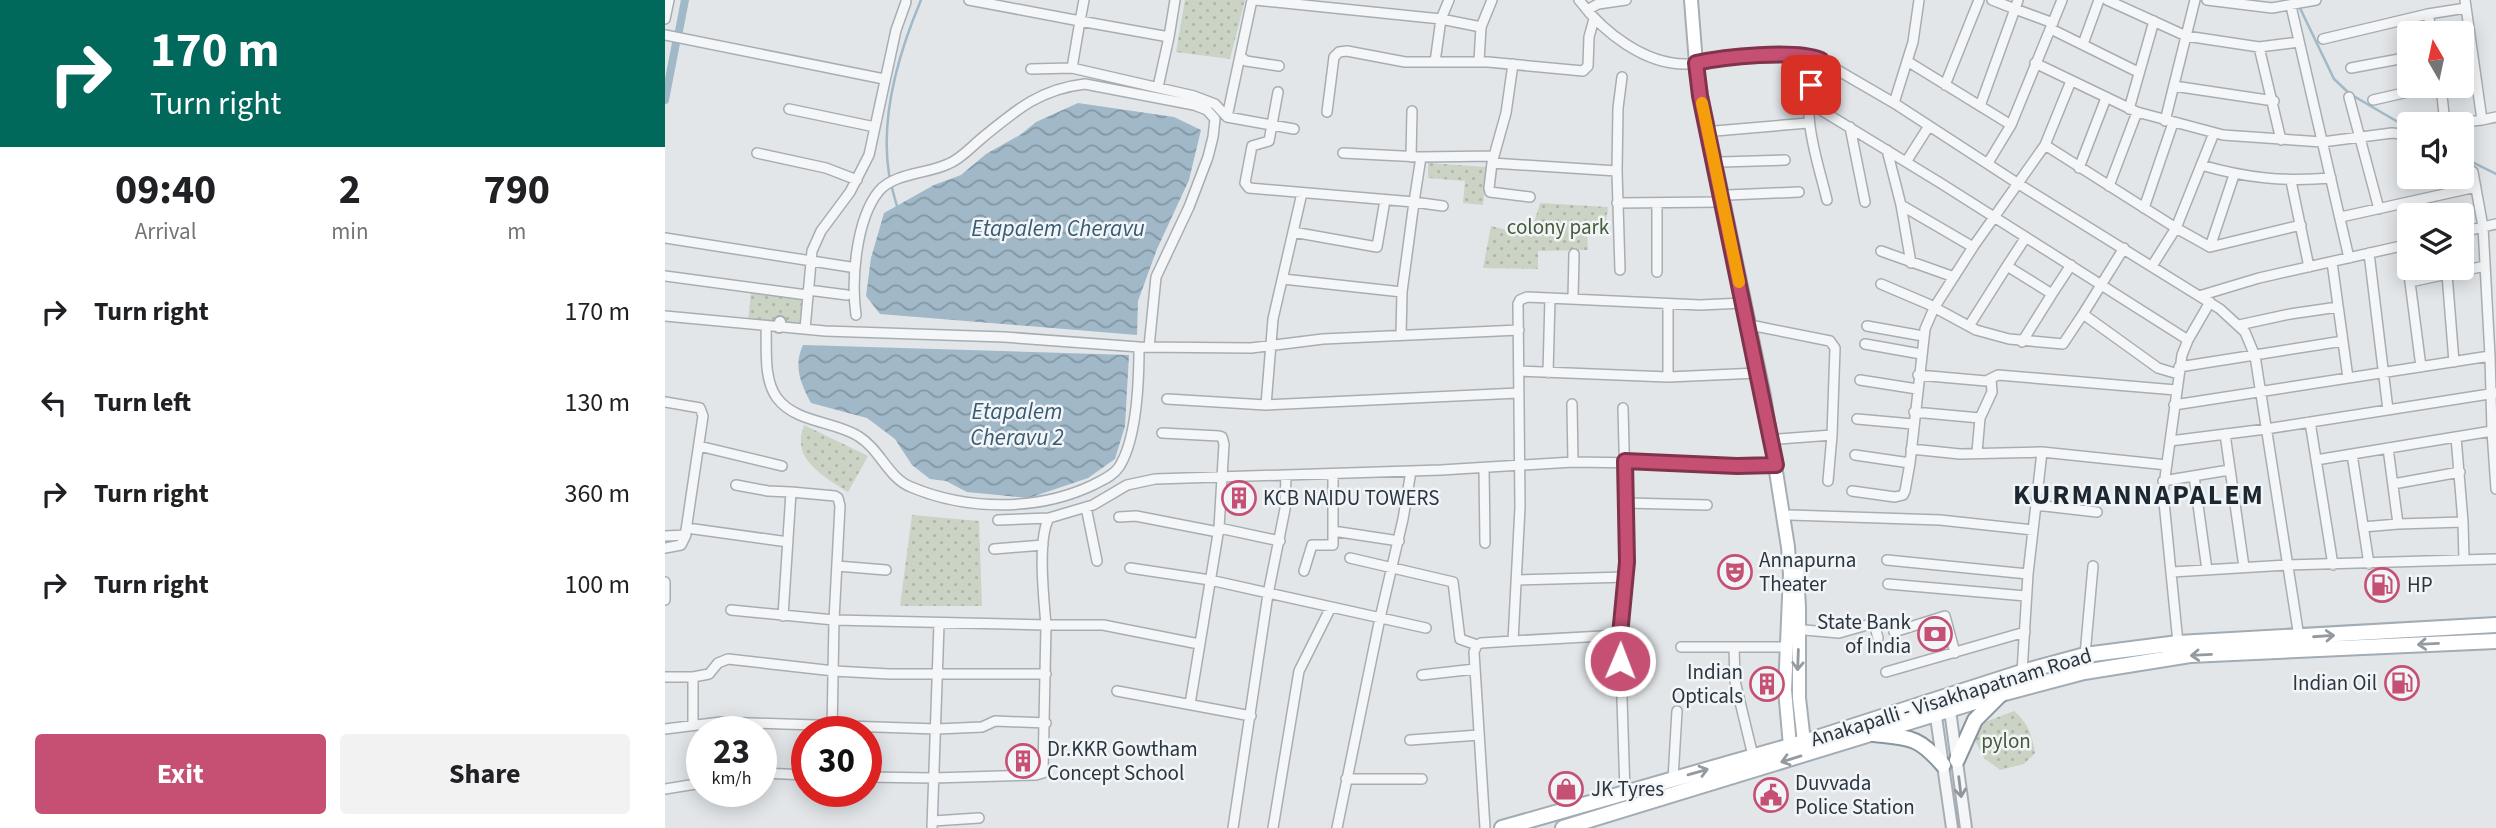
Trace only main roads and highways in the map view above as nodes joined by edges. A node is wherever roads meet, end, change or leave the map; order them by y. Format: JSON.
{"nodes":[{"id":1,"x":1691,"y":0,"type":"edge"},
{"id":2,"x":1698,"y":0,"type":"edge"},
{"id":3,"x":1699,"y":62,"type":"junction"},
{"id":4,"x":1725,"y":199,"type":"junction"},
{"id":5,"x":2496,"y":625,"type":"edge"},
{"id":6,"x":1794,"y":629,"type":"junction"},
{"id":7,"x":2496,"y":641,"type":"edge"},
{"id":8,"x":2001,"y":694,"type":"junction"},
{"id":9,"x":1949,"y":703,"type":"junction"},
{"id":10,"x":1935,"y":707,"type":"junction"},
{"id":11,"x":1874,"y":734,"type":"junction"},
{"id":12,"x":1797,"y":743,"type":"junction"},
{"id":13,"x":1957,"y":760,"type":"road end"},
{"id":14,"x":1943,"y":765,"type":"road end"},
{"id":15,"x":1562,"y":811,"type":"junction"},
{"id":16,"x":1565,"y":827,"type":"edge"},
{"id":17,"x":1501,"y":828,"type":"edge"}],
"edges":[{"from":1,"to":3,"type":"main road"},
{"from":2,"to":3,"type":"main road"},
{"from":3,"to":4,"type":"main road"},
{"from":3,"to":4,"type":"main road"},
{"from":4,"to":6,"type":"main road"},
{"from":4,"to":6,"type":"main road"},
{"from":9,"to":5,"type":"main road","name":"Anakapalli - Visakhapatnam Road","one_way":true},
{"from":6,"to":12,"type":"main road","one_way":true},
{"from":6,"to":12,"type":"main road"},
{"from":7,"to":8,"type":"main road","name":"Anakapalli - Visakhapatnam Road","one_way":true},
{"from":8,"to":9,"type":"main road","name":"Anakapalli - Visakhapatnam Road"},
{"from":8,"to":13,"type":"main road"},
{"from":9,"to":10,"type":"main road","name":"Anakapalli - Visakhapatnam Road"},
{"from":10,"to":11,"type":"main road","name":"Anakapalli - Visakhapatnam Road"},
{"from":10,"to":12,"type":"main road","name":"Anakapalli - Visakhapatnam Road"},
{"from":11,"to":14,"type":"main road"},
{"from":11,"to":16,"type":"main road","name":"Anakapalli - Visakhapatnam Road","one_way":true},
{"from":15,"to":12,"type":"main road","name":"Anakapalli - Visakhapatnam Road","one_way":true},
{"from":15,"to":16,"type":"main road"},
{"from":15,"to":17,"type":"main road","name":"Anakapalli - Visakhapatnam Road"}]}
